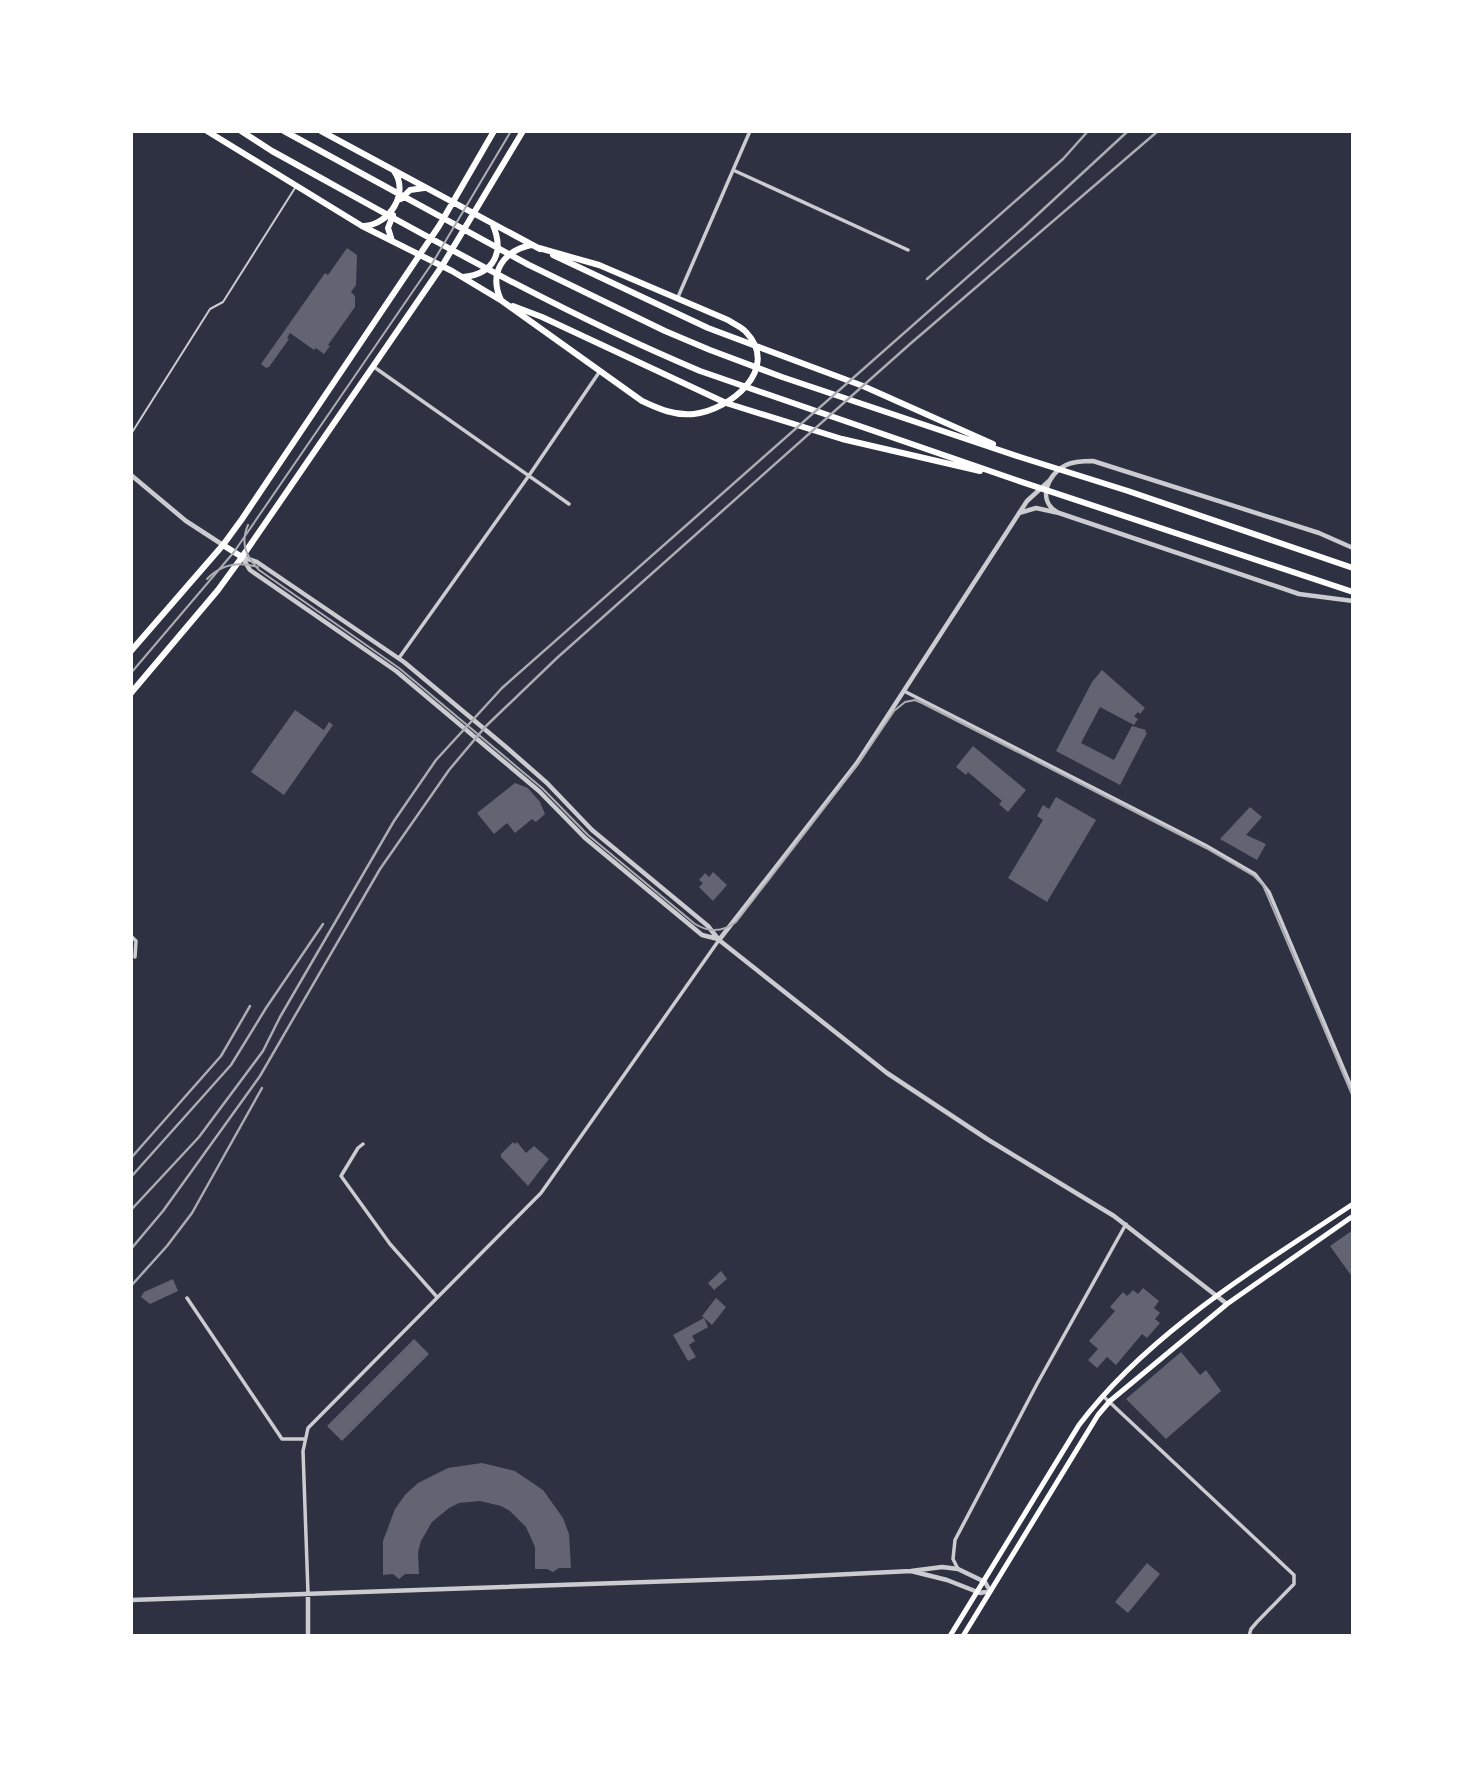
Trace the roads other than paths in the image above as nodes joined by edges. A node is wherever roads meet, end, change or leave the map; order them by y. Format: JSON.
{"nodes":[{"id":1,"x":207,"y":131,"type":"edge"},
{"id":2,"x":241,"y":131,"type":"edge"},
{"id":3,"x":284,"y":131,"type":"edge"},
{"id":4,"x":321,"y":131,"type":"edge"},
{"id":5,"x":494,"y":131,"type":"edge"},
{"id":6,"x":523,"y":131,"type":"edge"},
{"id":7,"x":750,"y":131,"type":"edge"},
{"id":8,"x":393,"y":170,"type":"junction"},
{"id":9,"x":733,"y":170,"type":"junction"},
{"id":10,"x":296,"y":187,"type":"junction"},
{"id":11,"x":426,"y":188,"type":"junction"},
{"id":12,"x":453,"y":202,"type":"junction"},
{"id":13,"x":475,"y":213,"type":"junction"},
{"id":14,"x":492,"y":223,"type":"junction"},
{"id":15,"x":362,"y":226,"type":"junction"},
{"id":16,"x":392,"y":242,"type":"junction"},
{"id":17,"x":531,"y":245,"type":"junction"},
{"id":18,"x":539,"y":248,"type":"junction"},
{"id":19,"x":908,"y":250,"type":"dead end"},
{"id":20,"x":419,"y":255,"type":"junction"},
{"id":21,"x":442,"y":266,"type":"junction"},
{"id":22,"x":461,"y":277,"type":"junction"},
{"id":23,"x":677,"y":299,"type":"junction"},
{"id":24,"x":504,"y":302,"type":"junction"},
{"id":25,"x":374,"y":367,"type":"junction"},
{"id":26,"x":600,"y":371,"type":"junction"},
{"id":27,"x":131,"y":434,"type":"edge"},
{"id":28,"x":1020,"y":457,"type":"junction"},
{"id":29,"x":530,"y":474,"type":"junction"},
{"id":30,"x":131,"y":475,"type":"edge"},
{"id":31,"x":1016,"y":480,"type":"junction"},
{"id":32,"x":1049,"y":481,"type":"junction"},
{"id":33,"x":569,"y":504,"type":"dead end"},
{"id":34,"x":1018,"y":513,"type":"junction"},
{"id":35,"x":1059,"y":513,"type":"junction"},
{"id":36,"x":223,"y":545,"type":"junction"},
{"id":37,"x":1353,"y":548,"type":"edge"},
{"id":38,"x":242,"y":557,"type":"junction"},
{"id":39,"x":1353,"y":568,"type":"edge"},
{"id":40,"x":1353,"y":592,"type":"edge"},
{"id":41,"x":1353,"y":601,"type":"edge"},
{"id":42,"x":131,"y":651,"type":"edge"},
{"id":43,"x":402,"y":660,"type":"junction"},
{"id":44,"x":904,"y":691,"type":"junction"},
{"id":45,"x":131,"y":693,"type":"edge"},
{"id":46,"x":131,"y":936,"type":"edge"},
{"id":47,"x":719,"y":940,"type":"junction"},
{"id":48,"x":135,"y":957,"type":"dead end"},
{"id":49,"x":1353,"y":1091,"type":"edge"},
{"id":50,"x":363,"y":1144,"type":"dead end"},
{"id":51,"x":1353,"y":1204,"type":"edge"},
{"id":52,"x":1353,"y":1216,"type":"edge"},
{"id":53,"x":1126,"y":1224,"type":"junction"},
{"id":54,"x":1217,"y":1296,"type":"junction"},
{"id":55,"x":437,"y":1297,"type":"junction"},
{"id":56,"x":187,"y":1298,"type":"dead end"},
{"id":57,"x":1227,"y":1304,"type":"junction"},
{"id":58,"x":1102,"y":1395,"type":"junction"},
{"id":59,"x":1110,"y":1401,"type":"junction"},
{"id":60,"x":304,"y":1439,"type":"junction"},
{"id":61,"x":958,"y":1569,"type":"junction"},
{"id":62,"x":911,"y":1571,"type":"junction"},
{"id":63,"x":982,"y":1580,"type":"junction"},
{"id":64,"x":975,"y":1591,"type":"junction"},
{"id":65,"x":990,"y":1591,"type":"junction"},
{"id":66,"x":308,"y":1593,"type":"junction"},
{"id":67,"x":131,"y":1600,"type":"edge"},
{"id":68,"x":308,"y":1636,"type":"edge"},
{"id":69,"x":950,"y":1636,"type":"edge"},
{"id":70,"x":963,"y":1636,"type":"edge"},
{"id":71,"x":1249,"y":1636,"type":"edge"}],
"edges":[{"from":1,"to":10,"type":"main road"},
{"from":2,"to":31,"type":"main road"},
{"from":3,"to":28,"type":"main road"},
{"from":4,"to":8,"type":"main road"},
{"from":5,"to":12,"type":"main road"},
{"from":6,"to":13,"type":"main road"},
{"from":7,"to":9,"type":"street"},
{"from":8,"to":11,"type":"main road"},
{"from":8,"to":15,"type":"main road"},
{"from":9,"to":19,"type":"street"},
{"from":9,"to":23,"type":"street"},
{"from":10,"to":15,"type":"main road"},
{"from":10,"to":27,"type":"lane"},
{"from":11,"to":12,"type":"main road"},
{"from":11,"to":16,"type":"main road"},
{"from":12,"to":13,"type":"main road"},
{"from":12,"to":20,"type":"main road"},
{"from":13,"to":14,"type":"main road"},
{"from":13,"to":21,"type":"main road"},
{"from":14,"to":17,"type":"main road"},
{"from":14,"to":22,"type":"main road"},
{"from":15,"to":16,"type":"main road"},
{"from":16,"to":20,"type":"main road"},
{"from":17,"to":18,"type":"main road"},
{"from":17,"to":24,"type":"main road"},
{"from":18,"to":23,"type":"main road"},
{"from":18,"to":28,"type":"main road"},
{"from":20,"to":21,"type":"main road"},
{"from":20,"to":36,"type":"main road"},
{"from":21,"to":22,"type":"main road"},
{"from":21,"to":25,"type":"main road"},
{"from":22,"to":24,"type":"main road"},
{"from":23,"to":26,"type":"main road"},
{"from":24,"to":26,"type":"main road"},
{"from":24,"to":31,"type":"main road"},
{"from":25,"to":29,"type":"street"},
{"from":25,"to":38,"type":"main road"},
{"from":26,"to":29,"type":"street"},
{"from":28,"to":39,"type":"main road"},
{"from":29,"to":33,"type":"street"},
{"from":29,"to":43,"type":"street"},
{"from":30,"to":36,"type":"street"},
{"from":31,"to":40,"type":"main road"},
{"from":32,"to":34,"type":"street"},
{"from":32,"to":35,"type":"street"},
{"from":32,"to":37,"type":"street"},
{"from":34,"to":35,"type":"street"},
{"from":34,"to":44,"type":"street"},
{"from":35,"to":41,"type":"street"},
{"from":36,"to":38,"type":"main road"},
{"from":36,"to":42,"type":"main road"},
{"from":38,"to":43,"type":"street"},
{"from":38,"to":45,"type":"main road"},
{"from":38,"to":47,"type":"street"},
{"from":43,"to":47,"type":"street"},
{"from":44,"to":47,"type":"street"},
{"from":44,"to":49,"type":"street"},
{"from":46,"to":48,"type":"street"},
{"from":47,"to":53,"type":"street"},
{"from":47,"to":55,"type":"street"},
{"from":50,"to":55,"type":"street"},
{"from":51,"to":54,"type":"main road"},
{"from":52,"to":57,"type":"main road"},
{"from":53,"to":54,"type":"street"},
{"from":53,"to":61,"type":"street"},
{"from":54,"to":57,"type":"street"},
{"from":54,"to":58,"type":"main road"},
{"from":55,"to":60,"type":"street"},
{"from":56,"to":60,"type":"street"},
{"from":57,"to":59,"type":"main road"},
{"from":58,"to":59,"type":"street"},
{"from":58,"to":63,"type":"main road"},
{"from":59,"to":65,"type":"main road"},
{"from":59,"to":71,"type":"street"},
{"from":60,"to":66,"type":"street"},
{"from":61,"to":62,"type":"street"},
{"from":61,"to":63,"type":"street"},
{"from":62,"to":64,"type":"street"},
{"from":62,"to":66,"type":"street"},
{"from":63,"to":64,"type":"main road"},
{"from":63,"to":65,"type":"street"},
{"from":64,"to":65,"type":"street"},
{"from":64,"to":69,"type":"main road"},
{"from":65,"to":70,"type":"main road"},
{"from":66,"to":67,"type":"street"},
{"from":66,"to":68,"type":"street"}]}
